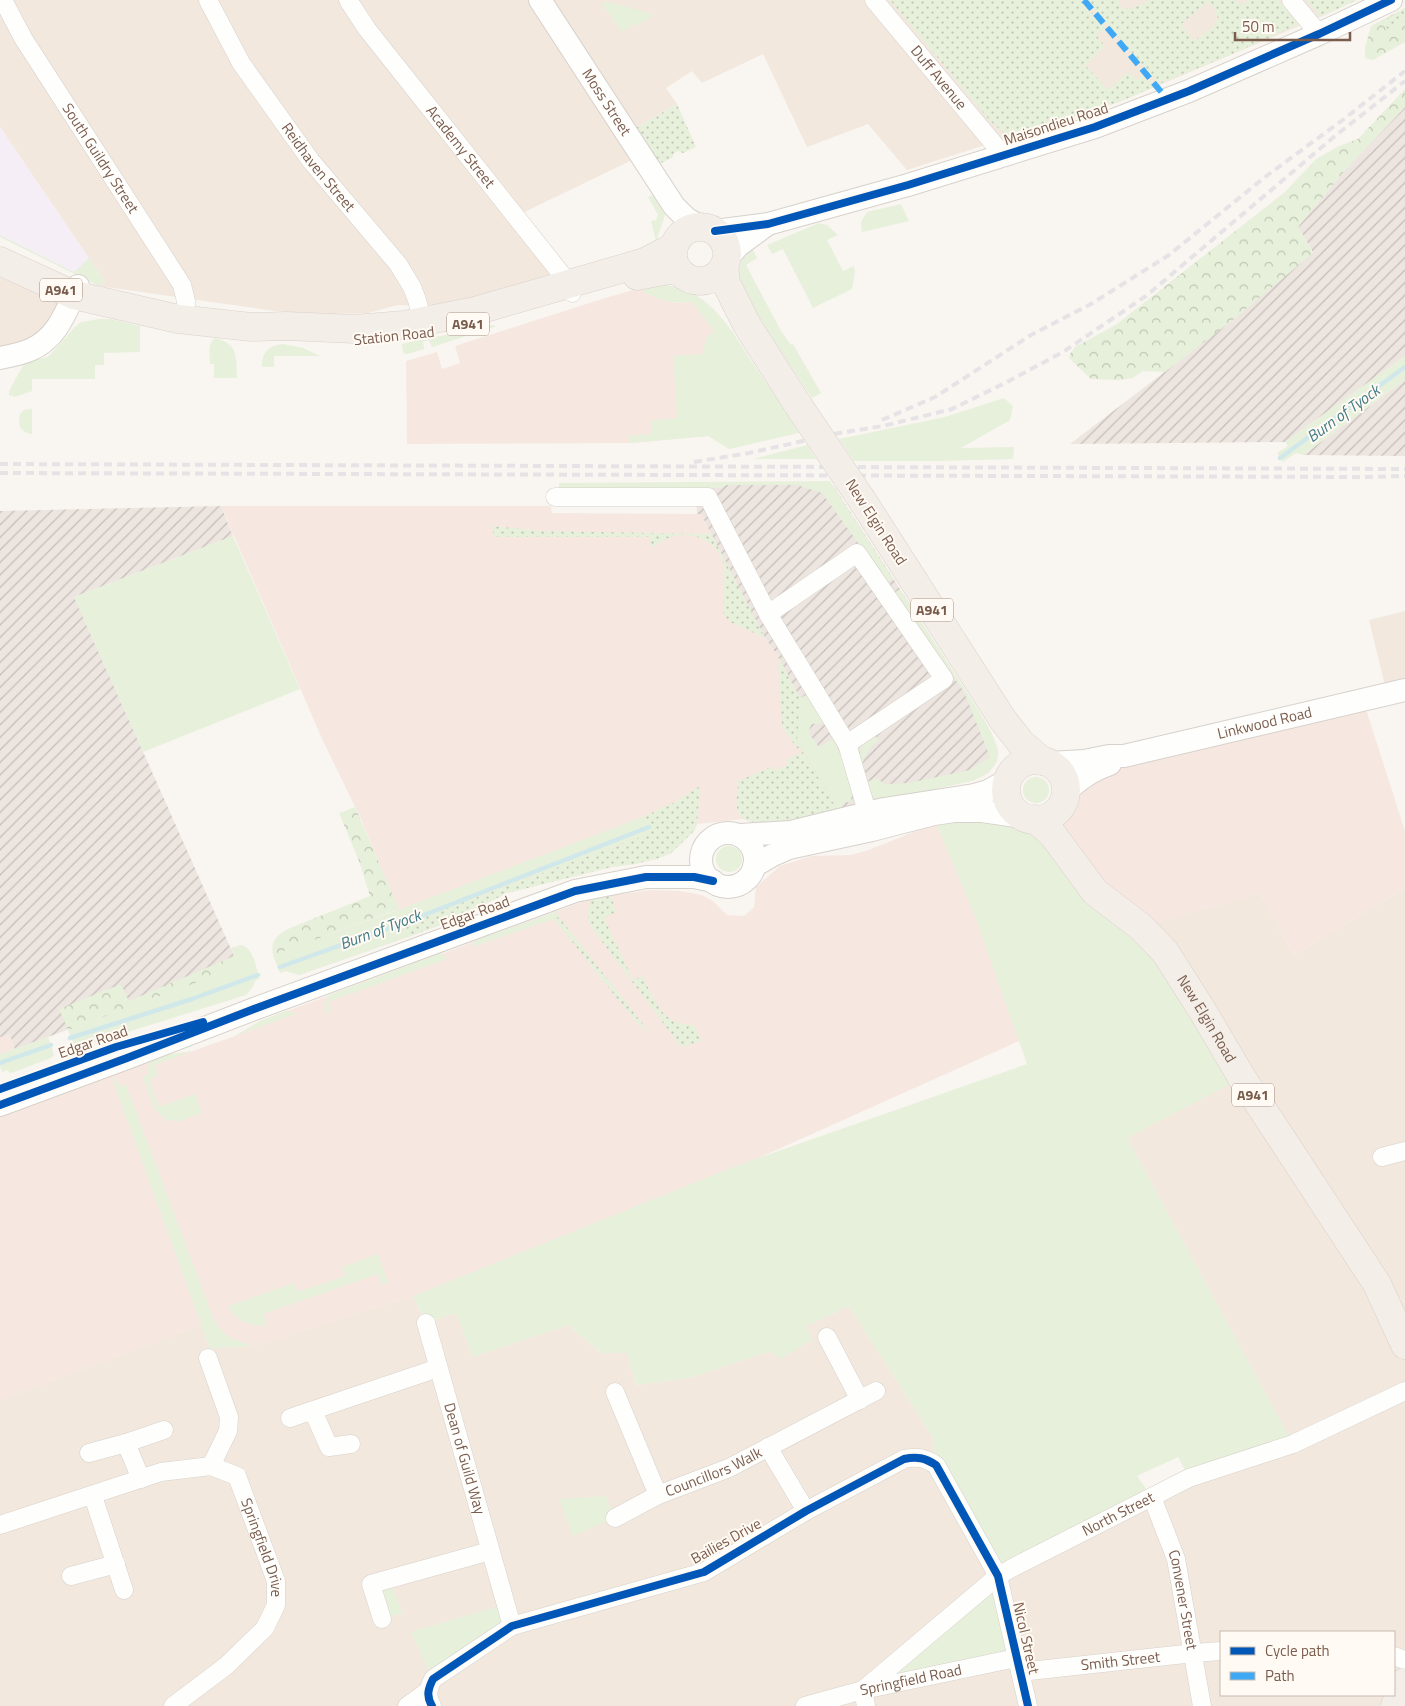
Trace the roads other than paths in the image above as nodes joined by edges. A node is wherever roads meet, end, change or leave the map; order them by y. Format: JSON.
{"nodes":[{"id":1,"x":3,"y":0,"type":"edge"},
{"id":2,"x":208,"y":0,"type":"edge"},
{"id":3,"x":348,"y":0,"type":"edge"},
{"id":4,"x":540,"y":0,"type":"edge"},
{"id":5,"x":874,"y":0,"type":"edge"},
{"id":6,"x":1291,"y":0,"type":"edge"},
{"id":7,"x":1391,"y":0,"type":"edge"},
{"id":8,"x":1319,"y":34,"type":"junction"},
{"id":9,"x":1004,"y":156,"type":"junction"},
{"id":10,"x":768,"y":224,"type":"junction"},
{"id":11,"x":0,"y":246,"type":"edge"},
{"id":12,"x":690,"y":249,"type":"junction"},
{"id":13,"x":0,"y":261,"type":"edge"},
{"id":14,"x":726,"y":263,"type":"junction"},
{"id":15,"x":570,"y":290,"type":"junction"},
{"id":16,"x":76,"y":291,"type":"junction"},
{"id":17,"x":185,"y":320,"type":"junction"},
{"id":18,"x":747,"y":325,"type":"junction"},
{"id":19,"x":424,"y":328,"type":"junction"},
{"id":20,"x":0,"y":358,"type":"edge"},
{"id":21,"x":555,"y":498,"type":"dead end"},
{"id":22,"x":768,"y":614,"type":"junction"},
{"id":23,"x":1405,"y":690,"type":"edge"},
{"id":24,"x":1003,"y":720,"type":"junction"},
{"id":25,"x":847,"y":744,"type":"junction"},
{"id":26,"x":1124,"y":756,"type":"junction"},
{"id":27,"x":1046,"y":762,"type":"junction"},
{"id":28,"x":1009,"y":777,"type":"junction"},
{"id":29,"x":1064,"y":797,"type":"junction"},
{"id":30,"x":1029,"y":818,"type":"junction"},
{"id":31,"x":870,"y":821,"type":"junction"},
{"id":32,"x":740,"y":836,"type":"junction"},
{"id":33,"x":702,"y":853,"type":"junction"},
{"id":34,"x":754,"y":866,"type":"junction"},
{"id":35,"x":1076,"y":866,"type":"junction"},
{"id":36,"x":646,"y":877,"type":"junction"},
{"id":37,"x":712,"y":881,"type":"junction"},
{"id":38,"x":254,"y":1008,"type":"junction"},
{"id":39,"x":0,"y":1089,"type":"edge"},
{"id":40,"x":0,"y":1105,"type":"edge"},
{"id":41,"x":1405,"y":1150,"type":"edge"},
{"id":42,"x":1382,"y":1156,"type":"dead end"},
{"id":43,"x":426,"y":1323,"type":"dead end"},
{"id":44,"x":828,"y":1337,"type":"dead end"},
{"id":45,"x":1405,"y":1345,"type":"edge"},
{"id":46,"x":208,"y":1358,"type":"dead end"},
{"id":47,"x":438,"y":1368,"type":"junction"},
{"id":48,"x":876,"y":1391,"type":"dead end"},
{"id":49,"x":1405,"y":1391,"type":"edge"},
{"id":50,"x":616,"y":1392,"type":"dead end"},
{"id":51,"x":860,"y":1400,"type":"junction"},
{"id":52,"x":313,"y":1411,"type":"junction"},
{"id":53,"x":290,"y":1418,"type":"dead end"},
{"id":54,"x":164,"y":1430,"type":"dead end"},
{"id":55,"x":126,"y":1442,"type":"junction"},
{"id":56,"x":351,"y":1444,"type":"dead end"},
{"id":57,"x":768,"y":1447,"type":"junction"},
{"id":58,"x":89,"y":1453,"type":"dead end"},
{"id":59,"x":211,"y":1466,"type":"junction"},
{"id":60,"x":141,"y":1479,"type":"junction"},
{"id":61,"x":658,"y":1495,"type":"junction"},
{"id":62,"x":93,"y":1496,"type":"junction"},
{"id":63,"x":1152,"y":1497,"type":"junction"},
{"id":64,"x":806,"y":1512,"type":"junction"},
{"id":65,"x":615,"y":1518,"type":"dead end"},
{"id":66,"x":0,"y":1525,"type":"edge"},
{"id":67,"x":490,"y":1551,"type":"junction"},
{"id":68,"x":116,"y":1564,"type":"junction"},
{"id":69,"x":71,"y":1576,"type":"dead end"},
{"id":70,"x":998,"y":1576,"type":"junction"},
{"id":71,"x":124,"y":1590,"type":"dead end"},
{"id":72,"x":382,"y":1619,"type":"dead end"},
{"id":73,"x":512,"y":1626,"type":"junction"},
{"id":74,"x":1220,"y":1651,"type":"edge"},
{"id":75,"x":1194,"y":1652,"type":"junction"},
{"id":76,"x":1018,"y":1665,"type":"junction"},
{"id":77,"x":1405,"y":1682,"type":"edge"},
{"id":78,"x":430,"y":1698,"type":"edge"},
{"id":79,"x":864,"y":1698,"type":"edge"},
{"id":80,"x":173,"y":1706,"type":"edge"},
{"id":81,"x":407,"y":1706,"type":"edge"},
{"id":82,"x":805,"y":1706,"type":"edge"},
{"id":83,"x":1028,"y":1706,"type":"edge"},
{"id":84,"x":1202,"y":1706,"type":"edge"},
{"id":85,"x":1395,"y":1706,"type":"edge"}],
"edges":[{"from":1,"to":17,"type":"street","name":"South Guildry Street"},
{"from":2,"to":19,"type":"street","name":"Reidhaven Street"},
{"from":3,"to":15,"type":"street","name":"Academy Street"},
{"from":4,"to":12,"type":"street","name":"Moss Street"},
{"from":5,"to":9,"type":"street","name":"Duff Avenue"},
{"from":6,"to":8,"type":"street"},
{"from":7,"to":8,"type":"street","name":"Maisondieu Road"},
{"from":8,"to":9,"type":"street","name":"Maisondieu Road"},
{"from":9,"to":10,"type":"street","name":"Maisondieu Road"},
{"from":10,"to":12,"type":"street","name":"Maisondieu Road"},
{"from":10,"to":14,"type":"street","name":"Maisondieu Road"},
{"from":11,"to":16,"type":"main road","number":"A941"},
{"from":12,"to":14,"type":"main road","name":"New Elgin Road"},
{"from":12,"to":14,"type":"main road","name":"Station Road"},
{"from":12,"to":15,"type":"main road","name":"Station Road","number":"A941"},
{"from":12,"to":18,"type":"main road","name":"New Elgin Road","number":"A941"},
{"from":13,"to":16,"type":"main road","name":"Station Road","number":"A941"},
{"from":14,"to":18,"type":"main road","name":"New Elgin Road","number":"A941"},
{"from":15,"to":19,"type":"main road","name":"Station Road","number":"A941"},
{"from":16,"to":17,"type":"main road","name":"Station Road","number":"A941"},
{"from":16,"to":20,"type":"street"},
{"from":17,"to":19,"type":"main road","name":"Station Road","number":"A941"},
{"from":18,"to":24,"type":"main road","name":"New Elgin Road","number":"A941","bridge":true},
{"from":21,"to":22,"type":"street"},
{"from":22,"to":25,"type":"street"},
{"from":22,"to":25,"type":"street"},
{"from":23,"to":26,"type":"street","name":"Linkwood Road"},
{"from":24,"to":27,"type":"main road","name":"New Elgin Road","number":"A941"},
{"from":24,"to":28,"type":"main road","name":"New Elgin Road","number":"A941"},
{"from":25,"to":31,"type":"street"},
{"from":26,"to":27,"type":"street","name":"Linkwood Road"},
{"from":26,"to":29,"type":"street","name":"Linkwood Road"},
{"from":27,"to":28,"type":"main road"},
{"from":27,"to":29,"type":"main road"},
{"from":28,"to":30,"type":"main road"},
{"from":28,"to":31,"type":"street"},
{"from":29,"to":30,"type":"main road"},
{"from":29,"to":35,"type":"main road","name":"New Elgin Road","number":"A941"},
{"from":30,"to":31,"type":"street"},
{"from":30,"to":35,"type":"main road","name":"New Elgin Road","number":"A941"},
{"from":31,"to":32,"type":"street"},
{"from":31,"to":34,"type":"street"},
{"from":32,"to":33,"type":"street"},
{"from":32,"to":34,"type":"street"},
{"from":33,"to":36,"type":"street","name":"Edgar Road"},
{"from":33,"to":37,"type":"street"},
{"from":34,"to":37,"type":"street"},
{"from":35,"to":45,"type":"main road","name":"New Elgin Road","number":"A941"},
{"from":36,"to":37,"type":"street","name":"Edgar Road"},
{"from":36,"to":38,"type":"street","name":"Edgar Road"},
{"from":38,"to":39,"type":"street","name":"Edgar Road"},
{"from":38,"to":40,"type":"street","name":"Edgar Road"},
{"from":41,"to":42,"type":"street"},
{"from":43,"to":47,"type":"street","name":"Dean of Guild Way"},
{"from":44,"to":51,"type":"street"},
{"from":46,"to":59,"type":"street"},
{"from":47,"to":52,"type":"street"},
{"from":47,"to":67,"type":"street","name":"Dean of Guild Way"},
{"from":48,"to":51,"type":"street","name":"Councillors Walk"},
{"from":49,"to":63,"type":"street","name":"North Street"},
{"from":50,"to":61,"type":"street","name":"Councillors Walk"},
{"from":51,"to":57,"type":"street","name":"Councillors Walk"},
{"from":52,"to":53,"type":"street"},
{"from":52,"to":56,"type":"street"},
{"from":54,"to":55,"type":"street"},
{"from":55,"to":58,"type":"street"},
{"from":55,"to":60,"type":"street"},
{"from":57,"to":61,"type":"street","name":"Councillors Walk"},
{"from":57,"to":64,"type":"street","name":"Councillors Walk"},
{"from":59,"to":60,"type":"street","name":"Springfield Drive"},
{"from":59,"to":80,"type":"street","name":"Springfield Drive"},
{"from":60,"to":62,"type":"street","name":"Springfield Drive"},
{"from":61,"to":65,"type":"street","name":"Councillors Walk"},
{"from":62,"to":66,"type":"street","name":"Springfield Drive"},
{"from":62,"to":68,"type":"street"},
{"from":63,"to":70,"type":"street","name":"North Street"},
{"from":63,"to":75,"type":"street","name":"Convener Street"},
{"from":64,"to":70,"type":"street","name":"Bailies Drive"},
{"from":64,"to":73,"type":"street","name":"Bailies Drive"},
{"from":67,"to":72,"type":"street"},
{"from":67,"to":73,"type":"street","name":"Dean of Guild Way"},
{"from":68,"to":69,"type":"street"},
{"from":68,"to":71,"type":"street"},
{"from":70,"to":76,"type":"street","name":"Nicol Street"},
{"from":70,"to":79,"type":"street","name":"North Street"},
{"from":73,"to":78,"type":"street","name":"Bailies Drive"},
{"from":74,"to":75,"type":"street","name":"Smith Street"},
{"from":75,"to":76,"type":"street","name":"Smith Street"},
{"from":75,"to":84,"type":"street","name":"Convener Street"},
{"from":76,"to":79,"type":"street","name":"Springfield Road"},
{"from":76,"to":83,"type":"street","name":"Nicol Street"},
{"from":77,"to":85,"type":"main road"},
{"from":78,"to":81,"type":"street","name":"Bailies Drive"},
{"from":79,"to":82,"type":"street","name":"Springfield Road"}]}
